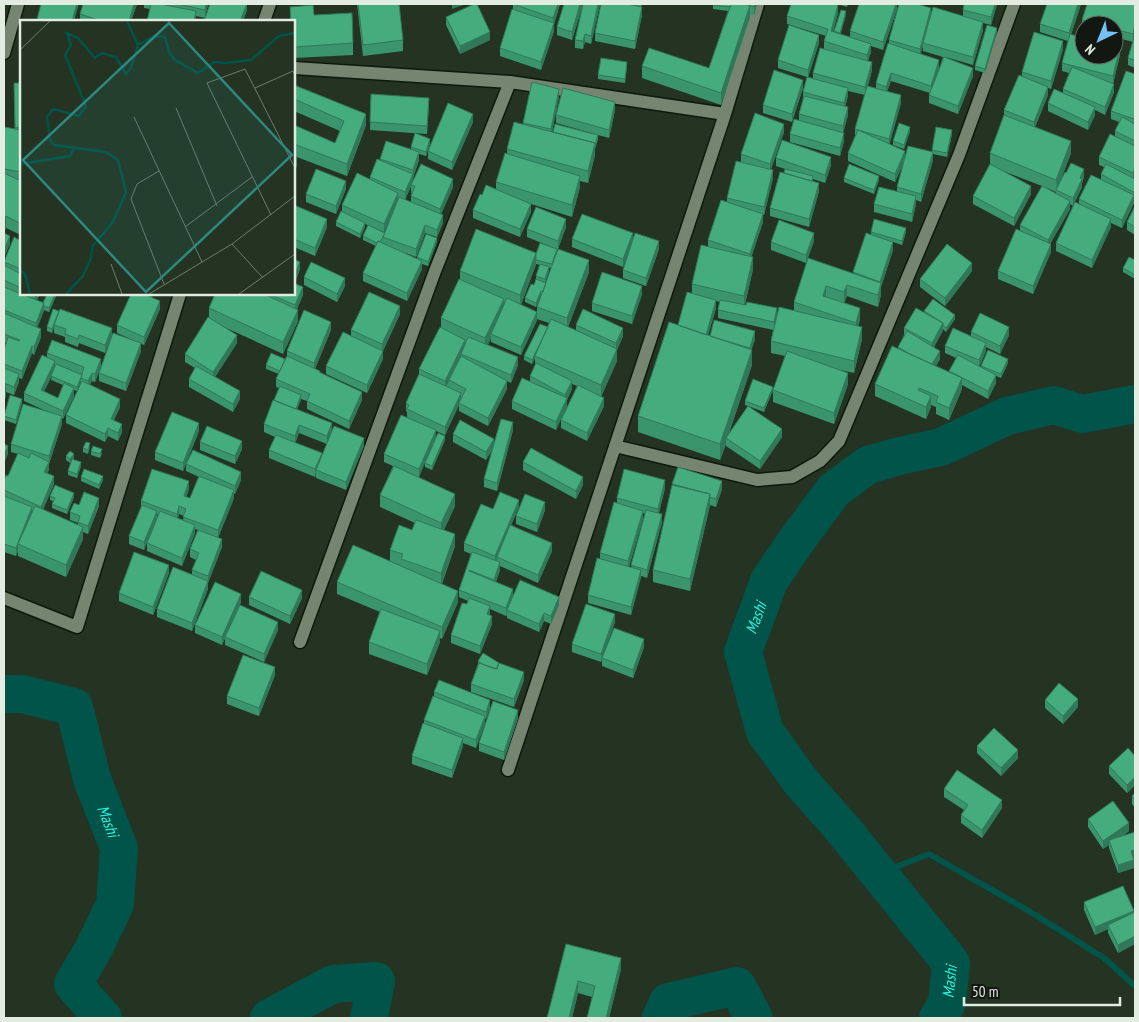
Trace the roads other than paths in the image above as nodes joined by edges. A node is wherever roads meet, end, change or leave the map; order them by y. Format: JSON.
{"nodes":[{"id":1,"x":18,"y":4,"type":"edge"},
{"id":2,"x":270,"y":4,"type":"edge"},
{"id":3,"x":758,"y":4,"type":"edge"},
{"id":4,"x":1014,"y":4,"type":"edge"},
{"id":5,"x":264,"y":20,"type":"edge"},
{"id":6,"x":4,"y":53,"type":"edge"},
{"id":7,"x":295,"y":68,"type":"edge"},
{"id":8,"x":510,"y":82,"type":"junction"},
{"id":9,"x":724,"y":114,"type":"junction"},
{"id":10,"x":180,"y":295,"type":"edge"},
{"id":11,"x":615,"y":446,"type":"junction"},
{"id":12,"x":4,"y":598,"type":"edge"},
{"id":13,"x":300,"y":642,"type":"dead end"},
{"id":14,"x":508,"y":770,"type":"dead end"}],
"edges":[{"from":1,"to":6,"type":"street"},
{"from":2,"to":5,"type":"street"},
{"from":3,"to":9,"type":"street"},
{"from":4,"to":11,"type":"street"},
{"from":7,"to":8,"type":"street"},
{"from":8,"to":9,"type":"street"},
{"from":8,"to":13,"type":"street"},
{"from":9,"to":11,"type":"street"},
{"from":10,"to":12,"type":"street"},
{"from":11,"to":14,"type":"street"}]}
